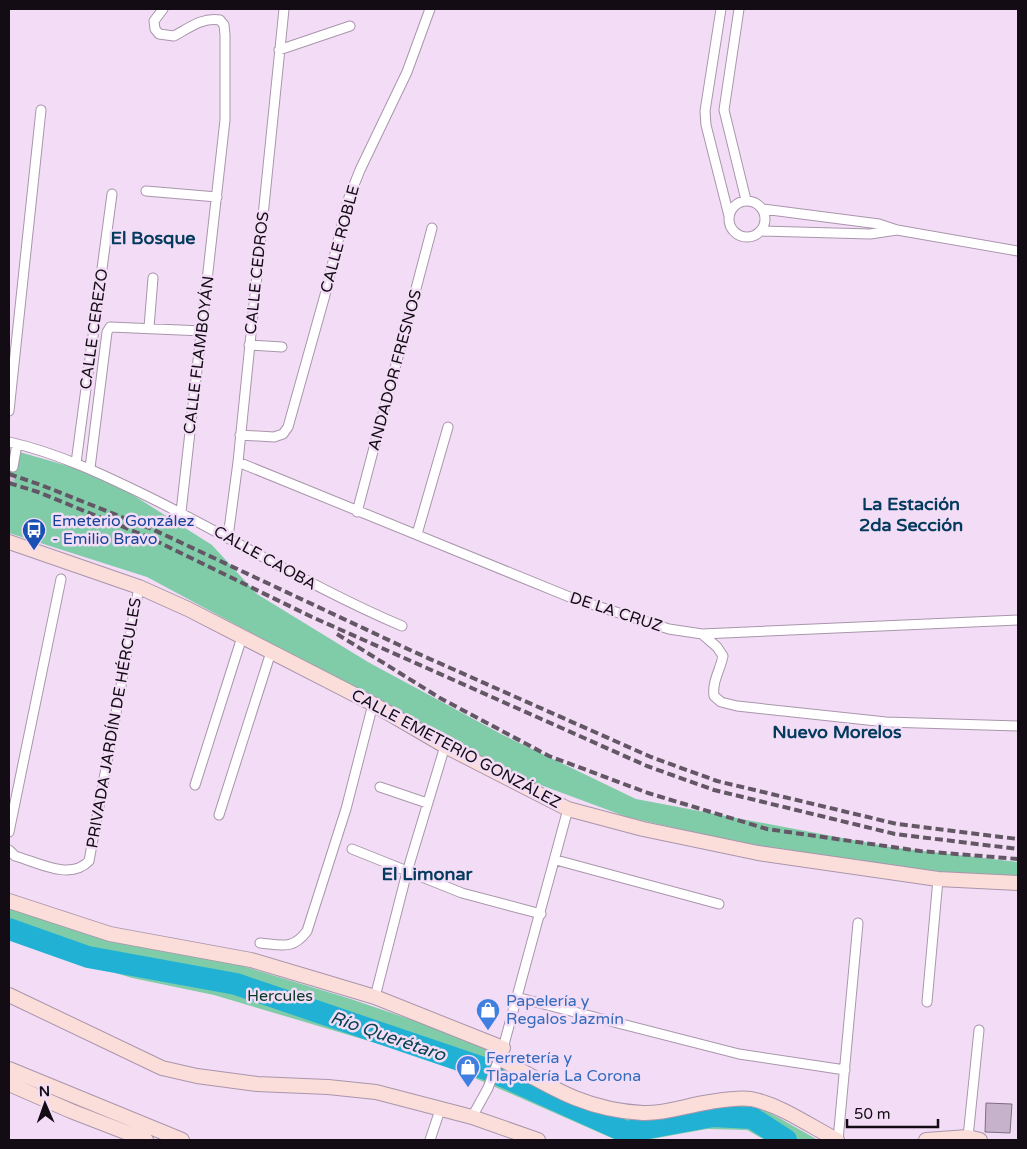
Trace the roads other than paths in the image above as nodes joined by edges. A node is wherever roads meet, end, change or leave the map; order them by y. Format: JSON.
{"nodes":[{"id":1,"x":163,"y":9,"type":"edge"},
{"id":2,"x":284,"y":9,"type":"edge"},
{"id":3,"x":430,"y":9,"type":"edge"},
{"id":4,"x":721,"y":9,"type":"edge"},
{"id":5,"x":739,"y":9,"type":"edge"},
{"id":6,"x":350,"y":26,"type":"dead end"},
{"id":7,"x":279,"y":50,"type":"junction"},
{"id":8,"x":41,"y":110,"type":"dead end"},
{"id":9,"x":146,"y":192,"type":"dead end"},
{"id":10,"x":112,"y":194,"type":"dead end"},
{"id":11,"x":217,"y":197,"type":"junction"},
{"id":12,"x":746,"y":200,"type":"junction"},
{"id":13,"x":763,"y":209,"type":"junction"},
{"id":14,"x":729,"y":216,"type":"junction"},
{"id":15,"x":432,"y":228,"type":"dead end"},
{"id":16,"x":897,"y":230,"type":"junction"},
{"id":17,"x":760,"y":231,"type":"junction"},
{"id":18,"x":1018,"y":251,"type":"edge"},
{"id":19,"x":153,"y":278,"type":"dead end"},
{"id":20,"x":149,"y":327,"type":"junction"},
{"id":21,"x":203,"y":331,"type":"junction"},
{"id":22,"x":249,"y":345,"type":"junction"},
{"id":23,"x":282,"y":347,"type":"dead end"},
{"id":24,"x":9,"y":411,"type":"edge"},
{"id":25,"x":448,"y":427,"type":"dead end"},
{"id":26,"x":240,"y":435,"type":"junction"},
{"id":27,"x":13,"y":443,"type":"edge"},
{"id":28,"x":238,"y":462,"type":"junction"},
{"id":29,"x":76,"y":463,"type":"junction"},
{"id":30,"x":13,"y":467,"type":"dead end"},
{"id":31,"x":90,"y":468,"type":"junction"},
{"id":32,"x":180,"y":512,"type":"junction"},
{"id":33,"x":357,"y":512,"type":"junction"},
{"id":34,"x":417,"y":534,"type":"junction"},
{"id":35,"x":228,"y":537,"type":"junction"},
{"id":36,"x":9,"y":542,"type":"edge"},
{"id":37,"x":61,"y":579,"type":"dead end"},
{"id":38,"x":139,"y":587,"type":"junction"},
{"id":39,"x":1018,"y":620,"type":"edge"},
{"id":40,"x":402,"y":626,"type":"dead end"},
{"id":41,"x":702,"y":634,"type":"junction"},
{"id":42,"x":242,"y":637,"type":"junction"},
{"id":43,"x":271,"y":652,"type":"junction"},
{"id":44,"x":373,"y":704,"type":"junction"},
{"id":45,"x":1018,"y":726,"type":"edge"},
{"id":46,"x":445,"y":746,"type":"junction"},
{"id":47,"x":195,"y":784,"type":"dead end"},
{"id":48,"x":380,"y":787,"type":"dead end"},
{"id":49,"x":427,"y":803,"type":"junction"},
{"id":50,"x":568,"y":809,"type":"junction"},
{"id":51,"x":219,"y":815,"type":"dead end"},
{"id":52,"x":9,"y":832,"type":"edge"},
{"id":53,"x":352,"y":849,"type":"dead end"},
{"id":54,"x":9,"y":850,"type":"edge"},
{"id":55,"x":556,"y":860,"type":"junction"},
{"id":56,"x":407,"y":872,"type":"junction"},
{"id":57,"x":938,"y":879,"type":"junction"},
{"id":58,"x":1018,"y":883,"type":"edge"},
{"id":59,"x":9,"y":901,"type":"edge"},
{"id":60,"x":719,"y":904,"type":"dead end"},
{"id":61,"x":541,"y":914,"type":"junction"},
{"id":62,"x":858,"y":924,"type":"dead end"},
{"id":63,"x":260,"y":943,"type":"dead end"},
{"id":64,"x":9,"y":995,"type":"edge"},
{"id":65,"x":375,"y":997,"type":"junction"},
{"id":66,"x":516,"y":998,"type":"junction"},
{"id":67,"x":928,"y":1002,"type":"dead end"},
{"id":68,"x":979,"y":1030,"type":"dead end"},
{"id":69,"x":499,"y":1058,"type":"junction"},
{"id":70,"x":9,"y":1069,"type":"edge"},
{"id":71,"x":845,"y":1070,"type":"junction"},
{"id":72,"x":9,"y":1084,"type":"edge"},
{"id":73,"x":440,"y":1110,"type":"junction"},
{"id":74,"x":472,"y":1116,"type":"junction"},
{"id":75,"x":974,"y":1139,"type":"edge"},
{"id":76,"x":146,"y":1140,"type":"edge"},
{"id":77,"x":182,"y":1140,"type":"edge"},
{"id":78,"x":430,"y":1140,"type":"edge"},
{"id":79,"x":538,"y":1140,"type":"edge"},
{"id":80,"x":837,"y":1140,"type":"edge"},
{"id":81,"x":926,"y":1140,"type":"edge"}],
"edges":[{"from":1,"to":11,"type":"street","name":"CALLE FLAMBOYÁN"},
{"from":2,"to":7,"type":"street","name":"CALLE CEDROS"},
{"from":3,"to":26,"type":"street","name":"CALLE ROBLE"},
{"from":4,"to":14,"type":"street"},
{"from":5,"to":12,"type":"street"},
{"from":6,"to":7,"type":"street"},
{"from":7,"to":22,"type":"street","name":"CALLE CEDROS"},
{"from":8,"to":24,"type":"street"},
{"from":9,"to":11,"type":"street"},
{"from":10,"to":29,"type":"street","name":"CALLE CEREZO"},
{"from":11,"to":21,"type":"street","name":"CALLE FLAMBOYÁN"},
{"from":12,"to":13,"type":"street"},
{"from":12,"to":14,"type":"street"},
{"from":13,"to":16,"type":"street"},
{"from":13,"to":17,"type":"street"},
{"from":14,"to":17,"type":"street"},
{"from":15,"to":33,"type":"street","name":"ANDADOR FRESNOS"},
{"from":16,"to":17,"type":"street"},
{"from":16,"to":18,"type":"street"},
{"from":19,"to":20,"type":"street"},
{"from":20,"to":21,"type":"street","name":"CALLE CEREZO"},
{"from":20,"to":31,"type":"street","name":"CALLE CEREZO"},
{"from":21,"to":32,"type":"street","name":"CALLE FLAMBOYÁN"},
{"from":22,"to":23,"type":"street"},
{"from":22,"to":26,"type":"street","name":"CALLE CEDROS"},
{"from":25,"to":34,"type":"street"},
{"from":26,"to":28,"type":"street","name":"CALLE CEDROS"},
{"from":27,"to":29,"type":"street","name":"CALLE CAOBA"},
{"from":27,"to":30,"type":"street"},
{"from":28,"to":33,"type":"street","name":"DE LA CRUZ"},
{"from":28,"to":35,"type":"street","name":"CALLE CEDROS"},
{"from":29,"to":31,"type":"street","name":"CALLE CAOBA"},
{"from":31,"to":32,"type":"street","name":"CALLE CAOBA"},
{"from":32,"to":35,"type":"street","name":"CALLE CAOBA"},
{"from":33,"to":34,"type":"street","name":"DE LA CRUZ"},
{"from":34,"to":41,"type":"street","name":"DE LA CRUZ"},
{"from":35,"to":40,"type":"street","name":"CALLE CAOBA"},
{"from":36,"to":38,"type":"street","name":"CALLE EMETERIO GONZÁLEZ"},
{"from":37,"to":52,"type":"street"},
{"from":38,"to":42,"type":"street","name":"CALLE EMETERIO GONZÁLEZ"},
{"from":38,"to":54,"type":"street","name":"PRIVADA JARDÍN DE HÉRCULES"},
{"from":39,"to":41,"type":"street","name":"DE LA CRUZ"},
{"from":41,"to":45,"type":"street"},
{"from":42,"to":43,"type":"street","name":"CALLE EMETERIO GONZÁLEZ"},
{"from":42,"to":47,"type":"street"},
{"from":43,"to":44,"type":"street","name":"CALLE EMETERIO GONZÁLEZ"},
{"from":43,"to":51,"type":"street"},
{"from":44,"to":46,"type":"street","name":"CALLE EMETERIO GONZÁLEZ"},
{"from":44,"to":63,"type":"street"},
{"from":46,"to":49,"type":"street"},
{"from":46,"to":50,"type":"street","name":"CALLE EMETERIO GONZÁLEZ"},
{"from":48,"to":49,"type":"street"},
{"from":49,"to":56,"type":"street"},
{"from":50,"to":55,"type":"street"},
{"from":50,"to":57,"type":"street","name":"CALLE EMETERIO GONZÁLEZ"},
{"from":53,"to":56,"type":"street"},
{"from":55,"to":60,"type":"street"},
{"from":55,"to":61,"type":"street"},
{"from":56,"to":61,"type":"street"},
{"from":56,"to":65,"type":"street"},
{"from":57,"to":58,"type":"street","name":"CALLE EMETERIO GONZÁLEZ"},
{"from":57,"to":67,"type":"street"},
{"from":59,"to":65,"type":"street"},
{"from":61,"to":66,"type":"street"},
{"from":62,"to":71,"type":"street"},
{"from":64,"to":73,"type":"street"},
{"from":65,"to":69,"type":"street"},
{"from":66,"to":69,"type":"street"},
{"from":66,"to":71,"type":"street"},
{"from":68,"to":75,"type":"street"},
{"from":69,"to":74,"type":"street"},
{"from":69,"to":80,"type":"street"},
{"from":70,"to":77,"type":"street"},
{"from":71,"to":80,"type":"street"},
{"from":72,"to":76,"type":"street"},
{"from":73,"to":74,"type":"street"},
{"from":73,"to":78,"type":"street"},
{"from":74,"to":79,"type":"street"},
{"from":75,"to":81,"type":"street"}]}
